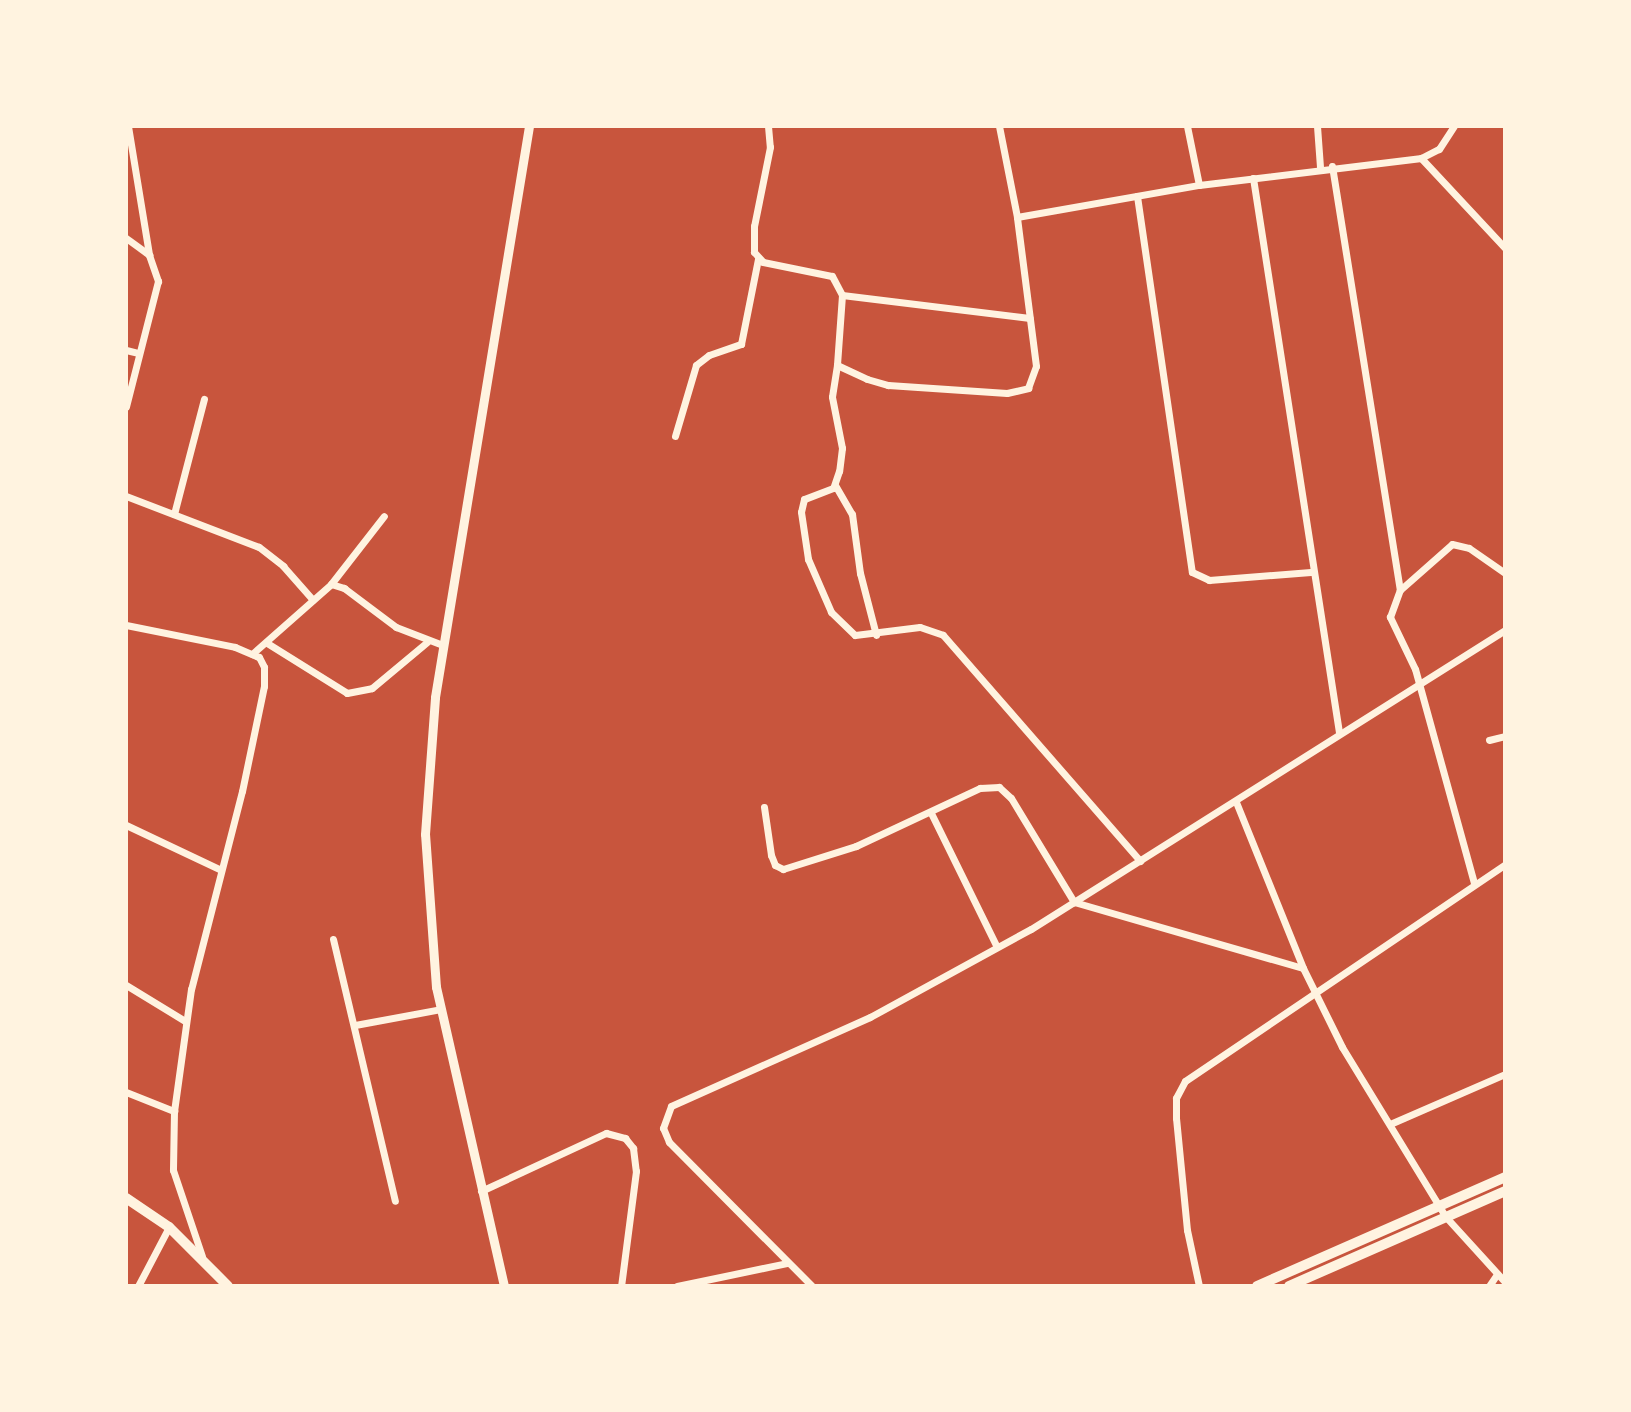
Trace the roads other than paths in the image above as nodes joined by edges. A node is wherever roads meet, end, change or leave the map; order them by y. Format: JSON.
{"nodes":[{"id":1,"x":128,"y":126,"type":"edge"},
{"id":2,"x":529,"y":126,"type":"edge"},
{"id":3,"x":768,"y":126,"type":"edge"},
{"id":4,"x":999,"y":126,"type":"edge"},
{"id":5,"x":1187,"y":126,"type":"edge"},
{"id":6,"x":1317,"y":126,"type":"edge"},
{"id":7,"x":1454,"y":126,"type":"edge"},
{"id":8,"x":1421,"y":158,"type":"junction"},
{"id":9,"x":1332,"y":166,"type":"junction"},
{"id":10,"x":1320,"y":167,"type":"junction"},
{"id":11,"x":1253,"y":178,"type":"junction"},
{"id":12,"x":1199,"y":185,"type":"junction"},
{"id":13,"x":1138,"y":195,"type":"junction"},
{"id":14,"x":1017,"y":217,"type":"junction"},
{"id":15,"x":126,"y":238,"type":"edge"},
{"id":16,"x":1505,"y":248,"type":"edge"},
{"id":17,"x":149,"y":255,"type":"junction"},
{"id":18,"x":758,"y":259,"type":"junction"},
{"id":19,"x":842,"y":295,"type":"junction"},
{"id":20,"x":1030,"y":318,"type":"junction"},
{"id":21,"x":126,"y":350,"type":"edge"},
{"id":22,"x":138,"y":353,"type":"junction"},
{"id":23,"x":837,"y":365,"type":"junction"},
{"id":24,"x":204,"y":399,"type":"dead end"},
{"id":25,"x":126,"y":407,"type":"edge"},
{"id":26,"x":675,"y":436,"type":"dead end"},
{"id":27,"x":835,"y":485,"type":"junction"},
{"id":28,"x":126,"y":496,"type":"edge"},
{"id":29,"x":174,"y":514,"type":"junction"},
{"id":30,"x":384,"y":516,"type":"dead end"},
{"id":31,"x":1311,"y":572,"type":"junction"},
{"id":32,"x":1505,"y":573,"type":"edge"},
{"id":33,"x":331,"y":584,"type":"junction"},
{"id":34,"x":1400,"y":590,"type":"junction"},
{"id":35,"x":313,"y":600,"type":"junction"},
{"id":36,"x":126,"y":625,"type":"edge"},
{"id":37,"x":1505,"y":630,"type":"edge"},
{"id":38,"x":876,"y":635,"type":"junction"},
{"id":39,"x":427,"y":642,"type":"junction"},
{"id":40,"x":267,"y":643,"type":"junction"},
{"id":41,"x":443,"y":645,"type":"junction"},
{"id":42,"x":251,"y":654,"type":"junction"},
{"id":43,"x":1419,"y":683,"type":"junction"},
{"id":44,"x":1339,"y":732,"type":"junction"},
{"id":45,"x":1505,"y":736,"type":"edge"},
{"id":46,"x":1489,"y":740,"type":"dead end"},
{"id":47,"x":1236,"y":803,"type":"junction"},
{"id":48,"x":764,"y":807,"type":"dead end"},
{"id":49,"x":931,"y":813,"type":"junction"},
{"id":50,"x":126,"y":825,"type":"edge"},
{"id":51,"x":1140,"y":861,"type":"junction"},
{"id":52,"x":1505,"y":864,"type":"edge"},
{"id":53,"x":221,"y":870,"type":"junction"},
{"id":54,"x":1474,"y":883,"type":"junction"},
{"id":55,"x":1074,"y":902,"type":"junction"},
{"id":56,"x":333,"y":939,"type":"dead end"},
{"id":57,"x":997,"y":947,"type":"junction"},
{"id":58,"x":1303,"y":968,"type":"junction"},
{"id":59,"x":126,"y":985,"type":"edge"},
{"id":60,"x":1313,"y":990,"type":"junction"},
{"id":61,"x":441,"y":1009,"type":"junction"},
{"id":62,"x":185,"y":1021,"type":"junction"},
{"id":63,"x":355,"y":1025,"type":"junction"},
{"id":64,"x":1505,"y":1074,"type":"edge"},
{"id":65,"x":126,"y":1092,"type":"edge"},
{"id":66,"x":174,"y":1111,"type":"junction"},
{"id":67,"x":1390,"y":1124,"type":"junction"},
{"id":68,"x":1505,"y":1177,"type":"edge"},
{"id":69,"x":481,"y":1191,"type":"junction"},
{"id":70,"x":1505,"y":1191,"type":"edge"},
{"id":71,"x":126,"y":1198,"type":"edge"},
{"id":72,"x":396,"y":1201,"type":"dead end"},
{"id":73,"x":1442,"y":1212,"type":"junction"},
{"id":74,"x":169,"y":1227,"type":"junction"},
{"id":75,"x":202,"y":1256,"type":"junction"},
{"id":76,"x":787,"y":1263,"type":"junction"},
{"id":77,"x":1497,"y":1274,"type":"junction"},
{"id":78,"x":1505,"y":1282,"type":"edge"},
{"id":79,"x":138,"y":1286,"type":"edge"},
{"id":80,"x":228,"y":1286,"type":"edge"},
{"id":81,"x":504,"y":1286,"type":"edge"},
{"id":82,"x":621,"y":1286,"type":"edge"},
{"id":83,"x":677,"y":1286,"type":"edge"},
{"id":84,"x":812,"y":1286,"type":"edge"},
{"id":85,"x":1199,"y":1286,"type":"edge"},
{"id":86,"x":1257,"y":1286,"type":"edge"},
{"id":87,"x":1289,"y":1286,"type":"edge"},
{"id":88,"x":1489,"y":1286,"type":"edge"}],
"edges":[{"from":1,"to":17,"type":"street"},
{"from":2,"to":41,"type":"street"},
{"from":3,"to":18,"type":"street"},
{"from":4,"to":14,"type":"street"},
{"from":5,"to":12,"type":"street"},
{"from":6,"to":10,"type":"street"},
{"from":7,"to":8,"type":"street"},
{"from":8,"to":9,"type":"street"},
{"from":8,"to":16,"type":"street"},
{"from":9,"to":10,"type":"street"},
{"from":9,"to":34,"type":"street"},
{"from":10,"to":11,"type":"street"},
{"from":11,"to":12,"type":"street"},
{"from":11,"to":31,"type":"street"},
{"from":12,"to":13,"type":"street"},
{"from":13,"to":14,"type":"street"},
{"from":13,"to":31,"type":"street"},
{"from":14,"to":20,"type":"street"},
{"from":15,"to":17,"type":"street"},
{"from":17,"to":22,"type":"street"},
{"from":18,"to":19,"type":"street"},
{"from":18,"to":26,"type":"street"},
{"from":19,"to":20,"type":"street"},
{"from":19,"to":23,"type":"street"},
{"from":20,"to":23,"type":"street"},
{"from":21,"to":22,"type":"street"},
{"from":22,"to":25,"type":"street"},
{"from":23,"to":27,"type":"street"},
{"from":24,"to":29,"type":"street"},
{"from":27,"to":38,"type":"street"},
{"from":27,"to":38,"type":"street"},
{"from":28,"to":29,"type":"street"},
{"from":29,"to":35,"type":"street"},
{"from":30,"to":33,"type":"street"},
{"from":31,"to":44,"type":"street"},
{"from":32,"to":34,"type":"street"},
{"from":33,"to":35,"type":"street"},
{"from":33,"to":39,"type":"street"},
{"from":34,"to":43,"type":"street"},
{"from":35,"to":40,"type":"street"},
{"from":36,"to":42,"type":"street"},
{"from":37,"to":43,"type":"street"},
{"from":38,"to":51,"type":"street"},
{"from":39,"to":40,"type":"street"},
{"from":39,"to":41,"type":"street"},
{"from":40,"to":42,"type":"street"},
{"from":41,"to":61,"type":"street"},
{"from":42,"to":53,"type":"street"},
{"from":43,"to":44,"type":"street"},
{"from":43,"to":54,"type":"street"},
{"from":44,"to":47,"type":"street"},
{"from":45,"to":46,"type":"street"},
{"from":47,"to":51,"type":"street"},
{"from":47,"to":58,"type":"street"},
{"from":48,"to":49,"type":"street"},
{"from":49,"to":55,"type":"street"},
{"from":49,"to":57,"type":"street"},
{"from":50,"to":53,"type":"street"},
{"from":51,"to":55,"type":"street"},
{"from":52,"to":54,"type":"street"},
{"from":53,"to":62,"type":"street"},
{"from":54,"to":60,"type":"street"},
{"from":55,"to":57,"type":"street"},
{"from":55,"to":58,"type":"street"},
{"from":56,"to":63,"type":"street"},
{"from":57,"to":76,"type":"street"},
{"from":58,"to":60,"type":"street"},
{"from":59,"to":62,"type":"street"},
{"from":60,"to":67,"type":"street"},
{"from":60,"to":85,"type":"street"},
{"from":61,"to":63,"type":"street"},
{"from":61,"to":69,"type":"street"},
{"from":62,"to":66,"type":"street"},
{"from":63,"to":72,"type":"street"},
{"from":64,"to":67,"type":"street"},
{"from":65,"to":66,"type":"street"},
{"from":66,"to":75,"type":"street"},
{"from":67,"to":73,"type":"street"},
{"from":68,"to":73,"type":"main road"},
{"from":69,"to":81,"type":"street"},
{"from":69,"to":82,"type":"street"},
{"from":70,"to":73,"type":"main road"},
{"from":71,"to":74,"type":"main road"},
{"from":73,"to":77,"type":"street"},
{"from":73,"to":86,"type":"main road"},
{"from":73,"to":87,"type":"main road"},
{"from":74,"to":75,"type":"main road"},
{"from":74,"to":79,"type":"street"},
{"from":75,"to":80,"type":"main road"},
{"from":76,"to":83,"type":"street"},
{"from":76,"to":84,"type":"street"},
{"from":77,"to":78,"type":"street"},
{"from":77,"to":88,"type":"street"}]}
